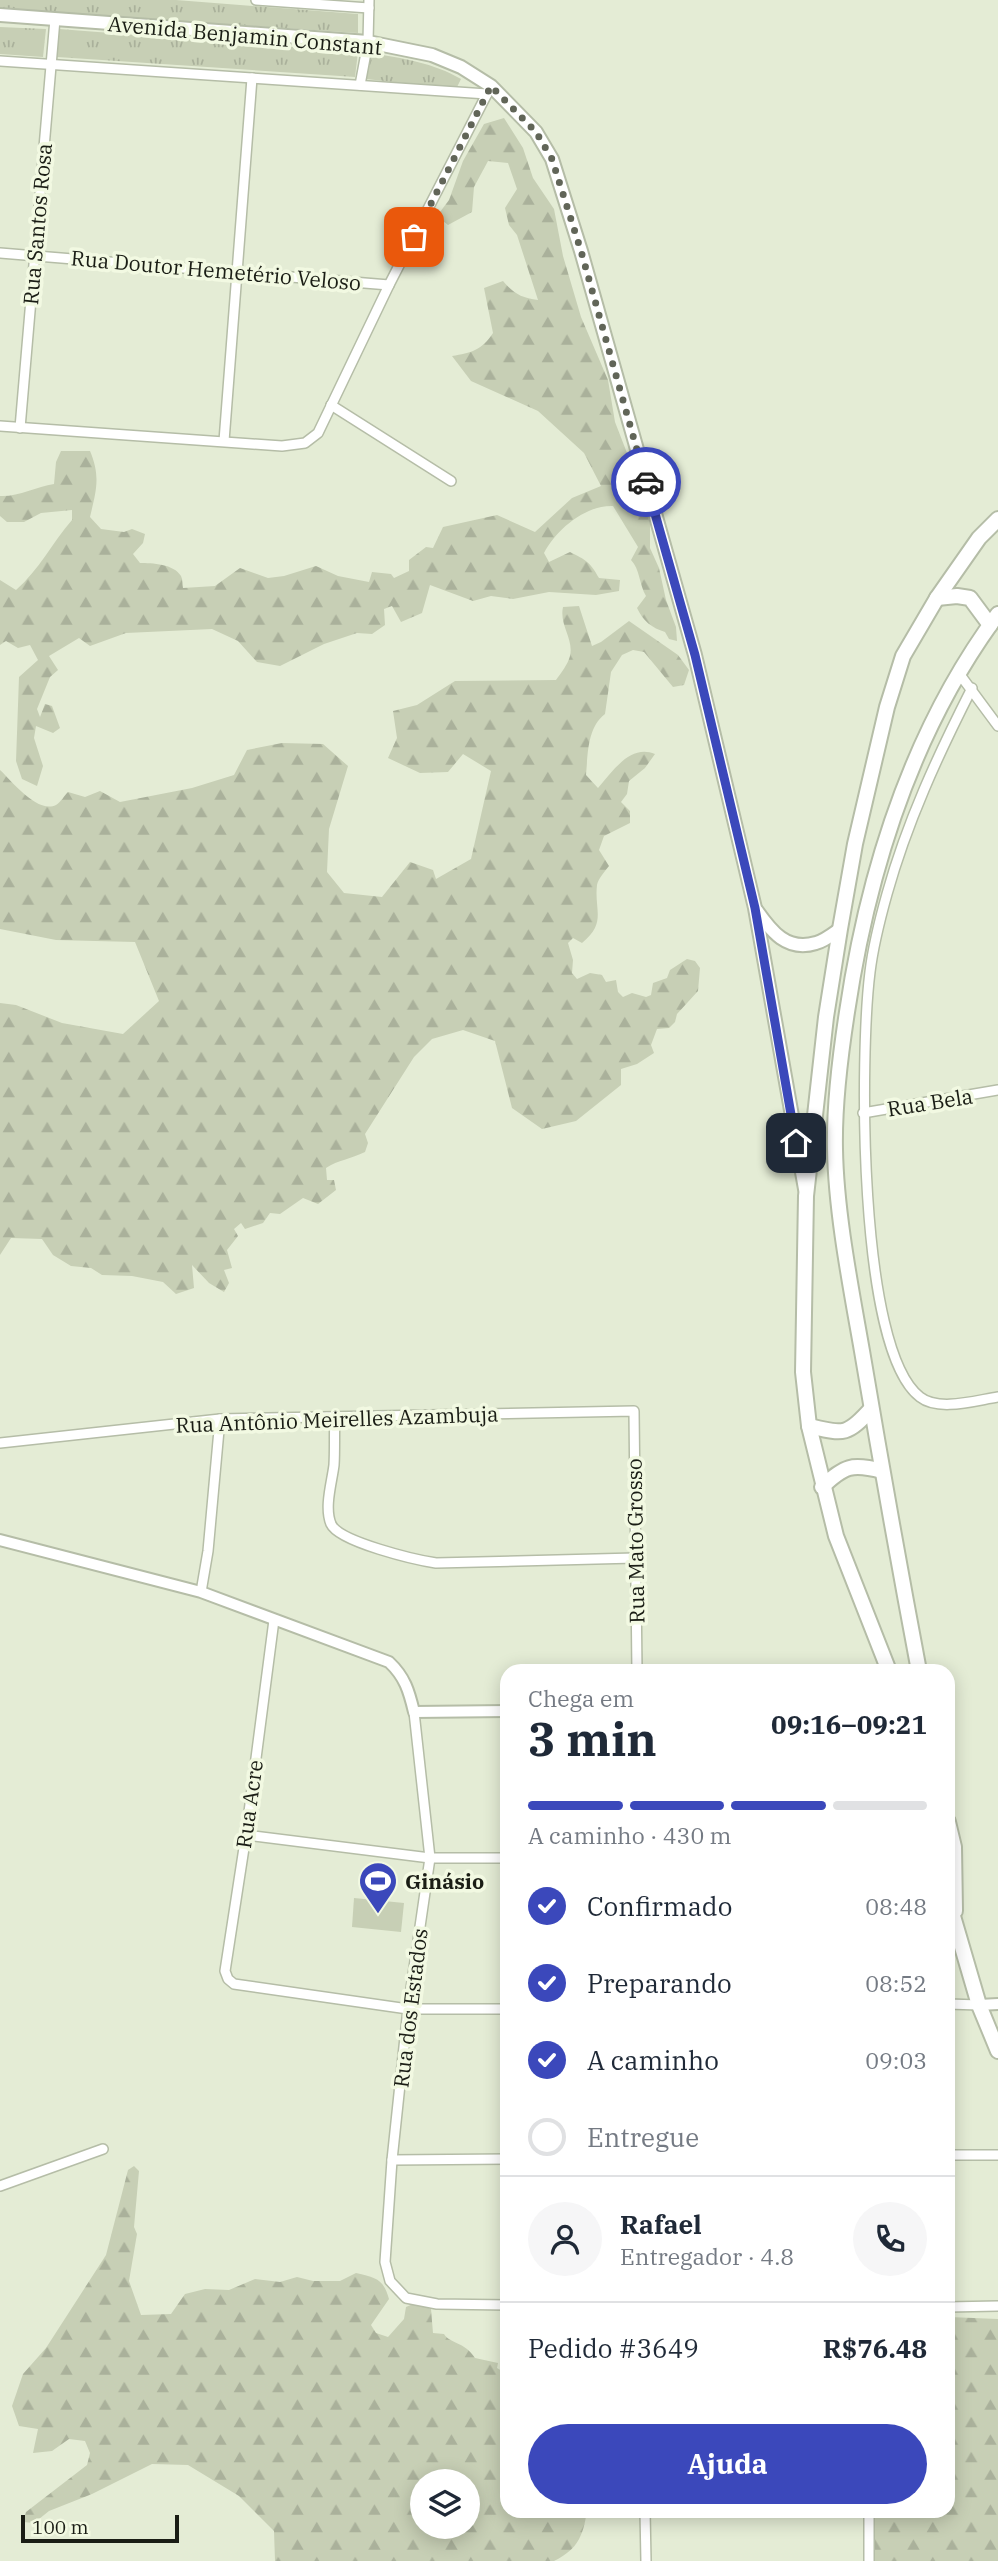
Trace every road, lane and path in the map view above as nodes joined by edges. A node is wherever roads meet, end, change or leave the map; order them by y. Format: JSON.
{"nodes":[{"id":1,"x":256,"y":0,"type":"edge"},
{"id":2,"x":369,"y":4,"type":"edge"},
{"id":3,"x":0,"y":15,"type":"edge"},
{"id":4,"x":55,"y":19,"type":"junction"},
{"id":5,"x":368,"y":42,"type":"junction"},
{"id":6,"x":0,"y":61,"type":"edge"},
{"id":7,"x":51,"y":64,"type":"junction"},
{"id":8,"x":253,"y":79,"type":"junction"},
{"id":9,"x":360,"y":85,"type":"junction"},
{"id":10,"x":489,"y":90,"type":"junction"},
{"id":11,"x":0,"y":253,"type":"edge"},
{"id":12,"x":34,"y":255,"type":"junction"},
{"id":13,"x":237,"y":272,"type":"junction"},
{"id":14,"x":389,"y":285,"type":"junction"},
{"id":15,"x":331,"y":405,"type":"junction"},
{"id":16,"x":0,"y":426,"type":"edge"},
{"id":17,"x":20,"y":428,"type":"junction"},
{"id":18,"x":224,"y":441,"type":"junction"},
{"id":19,"x":451,"y":481,"type":"dead end"},
{"id":20,"x":998,"y":519,"type":"edge"},
{"id":21,"x":937,"y":598,"type":"junction"},
{"id":22,"x":994,"y":620,"type":"edge"},
{"id":23,"x":958,"y":672,"type":"junction"},
{"id":24,"x":972,"y":688,"type":"junction"},
{"id":25,"x":998,"y":726,"type":"edge"},
{"id":26,"x":755,"y":908,"type":"junction"},
{"id":27,"x":840,"y":929,"type":"junction"},
{"id":28,"x":998,"y":1090,"type":"edge"},
{"id":29,"x":863,"y":1113,"type":"junction"},
{"id":30,"x":806,"y":1196,"type":"junction"},
{"id":31,"x":998,"y":1397,"type":"edge"},
{"id":32,"x":871,"y":1409,"type":"junction"},
{"id":33,"x":634,"y":1411,"type":"joint"},
{"id":34,"x":335,"y":1416,"type":"junction"},
{"id":35,"x":219,"y":1419,"type":"junction"},
{"id":36,"x":809,"y":1426,"type":"junction"},
{"id":37,"x":0,"y":1443,"type":"edge"},
{"id":38,"x":882,"y":1471,"type":"junction"},
{"id":39,"x":822,"y":1487,"type":"junction"},
{"id":40,"x":0,"y":1540,"type":"edge"},
{"id":41,"x":635,"y":1558,"type":"junction"},
{"id":42,"x":201,"y":1592,"type":"junction"},
{"id":43,"x":274,"y":1620,"type":"junction"},
{"id":44,"x":637,"y":1664,"type":"edge"},
{"id":45,"x":886,"y":1664,"type":"edge"},
{"id":46,"x":918,"y":1664,"type":"edge"},
{"id":47,"x":500,"y":1711,"type":"edge"},
{"id":48,"x":414,"y":1712,"type":"junction"},
{"id":49,"x":246,"y":1835,"type":"junction"},
{"id":50,"x":430,"y":1857,"type":"junction"},
{"id":51,"x":500,"y":1858,"type":"edge"},
{"id":52,"x":955,"y":1884,"type":"edge"},
{"id":53,"x":955,"y":1919,"type":"edge"},
{"id":54,"x":956,"y":1922,"type":"junction"},
{"id":55,"x":955,"y":2004,"type":"edge"},
{"id":56,"x":998,"y":2004,"type":"edge"},
{"id":57,"x":979,"y":2005,"type":"junction"},
{"id":58,"x":408,"y":2009,"type":"junction"},
{"id":59,"x":500,"y":2009,"type":"edge"},
{"id":60,"x":998,"y":2051,"type":"edge"},
{"id":61,"x":103,"y":2149,"type":"dead end"},
{"id":62,"x":955,"y":2155,"type":"edge"},
{"id":63,"x":998,"y":2155,"type":"edge"},
{"id":64,"x":500,"y":2159,"type":"edge"},
{"id":65,"x":392,"y":2160,"type":"junction"},
{"id":66,"x":0,"y":2186,"type":"edge"},
{"id":67,"x":500,"y":2305,"type":"edge"},
{"id":68,"x":998,"y":2306,"type":"edge"},
{"id":69,"x":955,"y":2307,"type":"edge"},
{"id":70,"x":645,"y":2518,"type":"edge"},
{"id":71,"x":869,"y":2518,"type":"edge"},
{"id":72,"x":646,"y":2561,"type":"edge"},
{"id":73,"x":869,"y":2561,"type":"edge"}],
"edges":[{"from":1,"to":2,"type":"street"},
{"from":2,"to":5,"type":"street"},
{"from":3,"to":4,"type":"main road","name":"Avenida Benjamin Constant"},
{"from":4,"to":5,"type":"main road","name":"Avenida Benjamin Constant"},
{"from":4,"to":7,"type":"street","name":"Rua Santos Rosa"},
{"from":5,"to":9,"type":"street"},
{"from":5,"to":10,"type":"main road","name":"Avenida Benjamin Constant"},
{"from":6,"to":7,"type":"street","name":"Avenida Benjamin Constant"},
{"from":7,"to":8,"type":"street","name":"Avenida Benjamin Constant"},
{"from":7,"to":12,"type":"street","name":"Rua Santos Rosa"},
{"from":8,"to":9,"type":"street","name":"Avenida Benjamin Constant"},
{"from":8,"to":13,"type":"street"},
{"from":9,"to":10,"type":"street","name":"Avenida Benjamin Constant"},
{"from":10,"to":14,"type":"street"},
{"from":10,"to":26,"type":"main road","name":"Avenida Benjamin Constant"},
{"from":11,"to":12,"type":"street","name":"Rua Doutor Hemetério Veloso"},
{"from":12,"to":13,"type":"street","name":"Rua Doutor Hemetério Veloso"},
{"from":12,"to":17,"type":"street","name":"Rua Santos Rosa"},
{"from":13,"to":14,"type":"street","name":"Rua Doutor Hemetério Veloso"},
{"from":13,"to":18,"type":"street"},
{"from":14,"to":15,"type":"street"},
{"from":15,"to":18,"type":"street"},
{"from":15,"to":19,"type":"street"},
{"from":16,"to":17,"type":"street"},
{"from":17,"to":18,"type":"street"},
{"from":20,"to":21,"type":"main road"},
{"from":21,"to":22,"type":"main road"},
{"from":21,"to":27,"type":"main road"},
{"from":22,"to":23,"type":"main road"},
{"from":23,"to":24,"type":"street"},
{"from":23,"to":32,"type":"main road"},
{"from":24,"to":25,"type":"street"},
{"from":24,"to":29,"type":"street"},
{"from":26,"to":27,"type":"main road","name":"Avenida Benjamin Constant"},
{"from":26,"to":30,"type":"main road","name":"Avenida Benjamin Constant"},
{"from":27,"to":30,"type":"main road"},
{"from":28,"to":29,"type":"street","name":"Rua Bela"},
{"from":29,"to":31,"type":"street"},
{"from":30,"to":36,"type":"main road"},
{"from":32,"to":36,"type":"main road"},
{"from":32,"to":38,"type":"main road"},
{"from":33,"to":34,"type":"street","name":"Rua Antônio Meirelles Azambuja"},
{"from":33,"to":41,"type":"street","name":"Rua Mato Grosso"},
{"from":34,"to":35,"type":"street","name":"Rua Antônio Meirelles Azambuja"},
{"from":34,"to":41,"type":"street"},
{"from":35,"to":37,"type":"street","name":"Rua Antônio Meirelles Azambuja"},
{"from":35,"to":42,"type":"street"},
{"from":36,"to":39,"type":"main road"},
{"from":38,"to":39,"type":"main road"},
{"from":38,"to":46,"type":"main road"},
{"from":39,"to":45,"type":"main road"},
{"from":40,"to":42,"type":"street"},
{"from":41,"to":44,"type":"street","name":"Rua Mato Grosso"},
{"from":42,"to":43,"type":"street"},
{"from":43,"to":48,"type":"street"},
{"from":43,"to":49,"type":"street","name":"Rua Acre"},
{"from":47,"to":48,"type":"street"},
{"from":48,"to":50,"type":"street","name":"Rua dos Estados"},
{"from":49,"to":50,"type":"street"},
{"from":49,"to":58,"type":"street","name":"Rua Acre"},
{"from":50,"to":51,"type":"street"},
{"from":50,"to":58,"type":"street","name":"Rua dos Estados"},
{"from":52,"to":54,"type":"main road"},
{"from":53,"to":54,"type":"main road"},
{"from":54,"to":57,"type":"main road"},
{"from":55,"to":57,"type":"street"},
{"from":56,"to":57,"type":"street"},
{"from":57,"to":60,"type":"main road"},
{"from":58,"to":59,"type":"street"},
{"from":58,"to":65,"type":"street","name":"Rua dos Estados"},
{"from":61,"to":66,"type":"street"},
{"from":62,"to":63,"type":"street"},
{"from":64,"to":65,"type":"street"},
{"from":65,"to":67,"type":"street","name":"Rua dos Estados"},
{"from":68,"to":69,"type":"street"},
{"from":70,"to":72,"type":"street"},
{"from":71,"to":73,"type":"street"}]}
